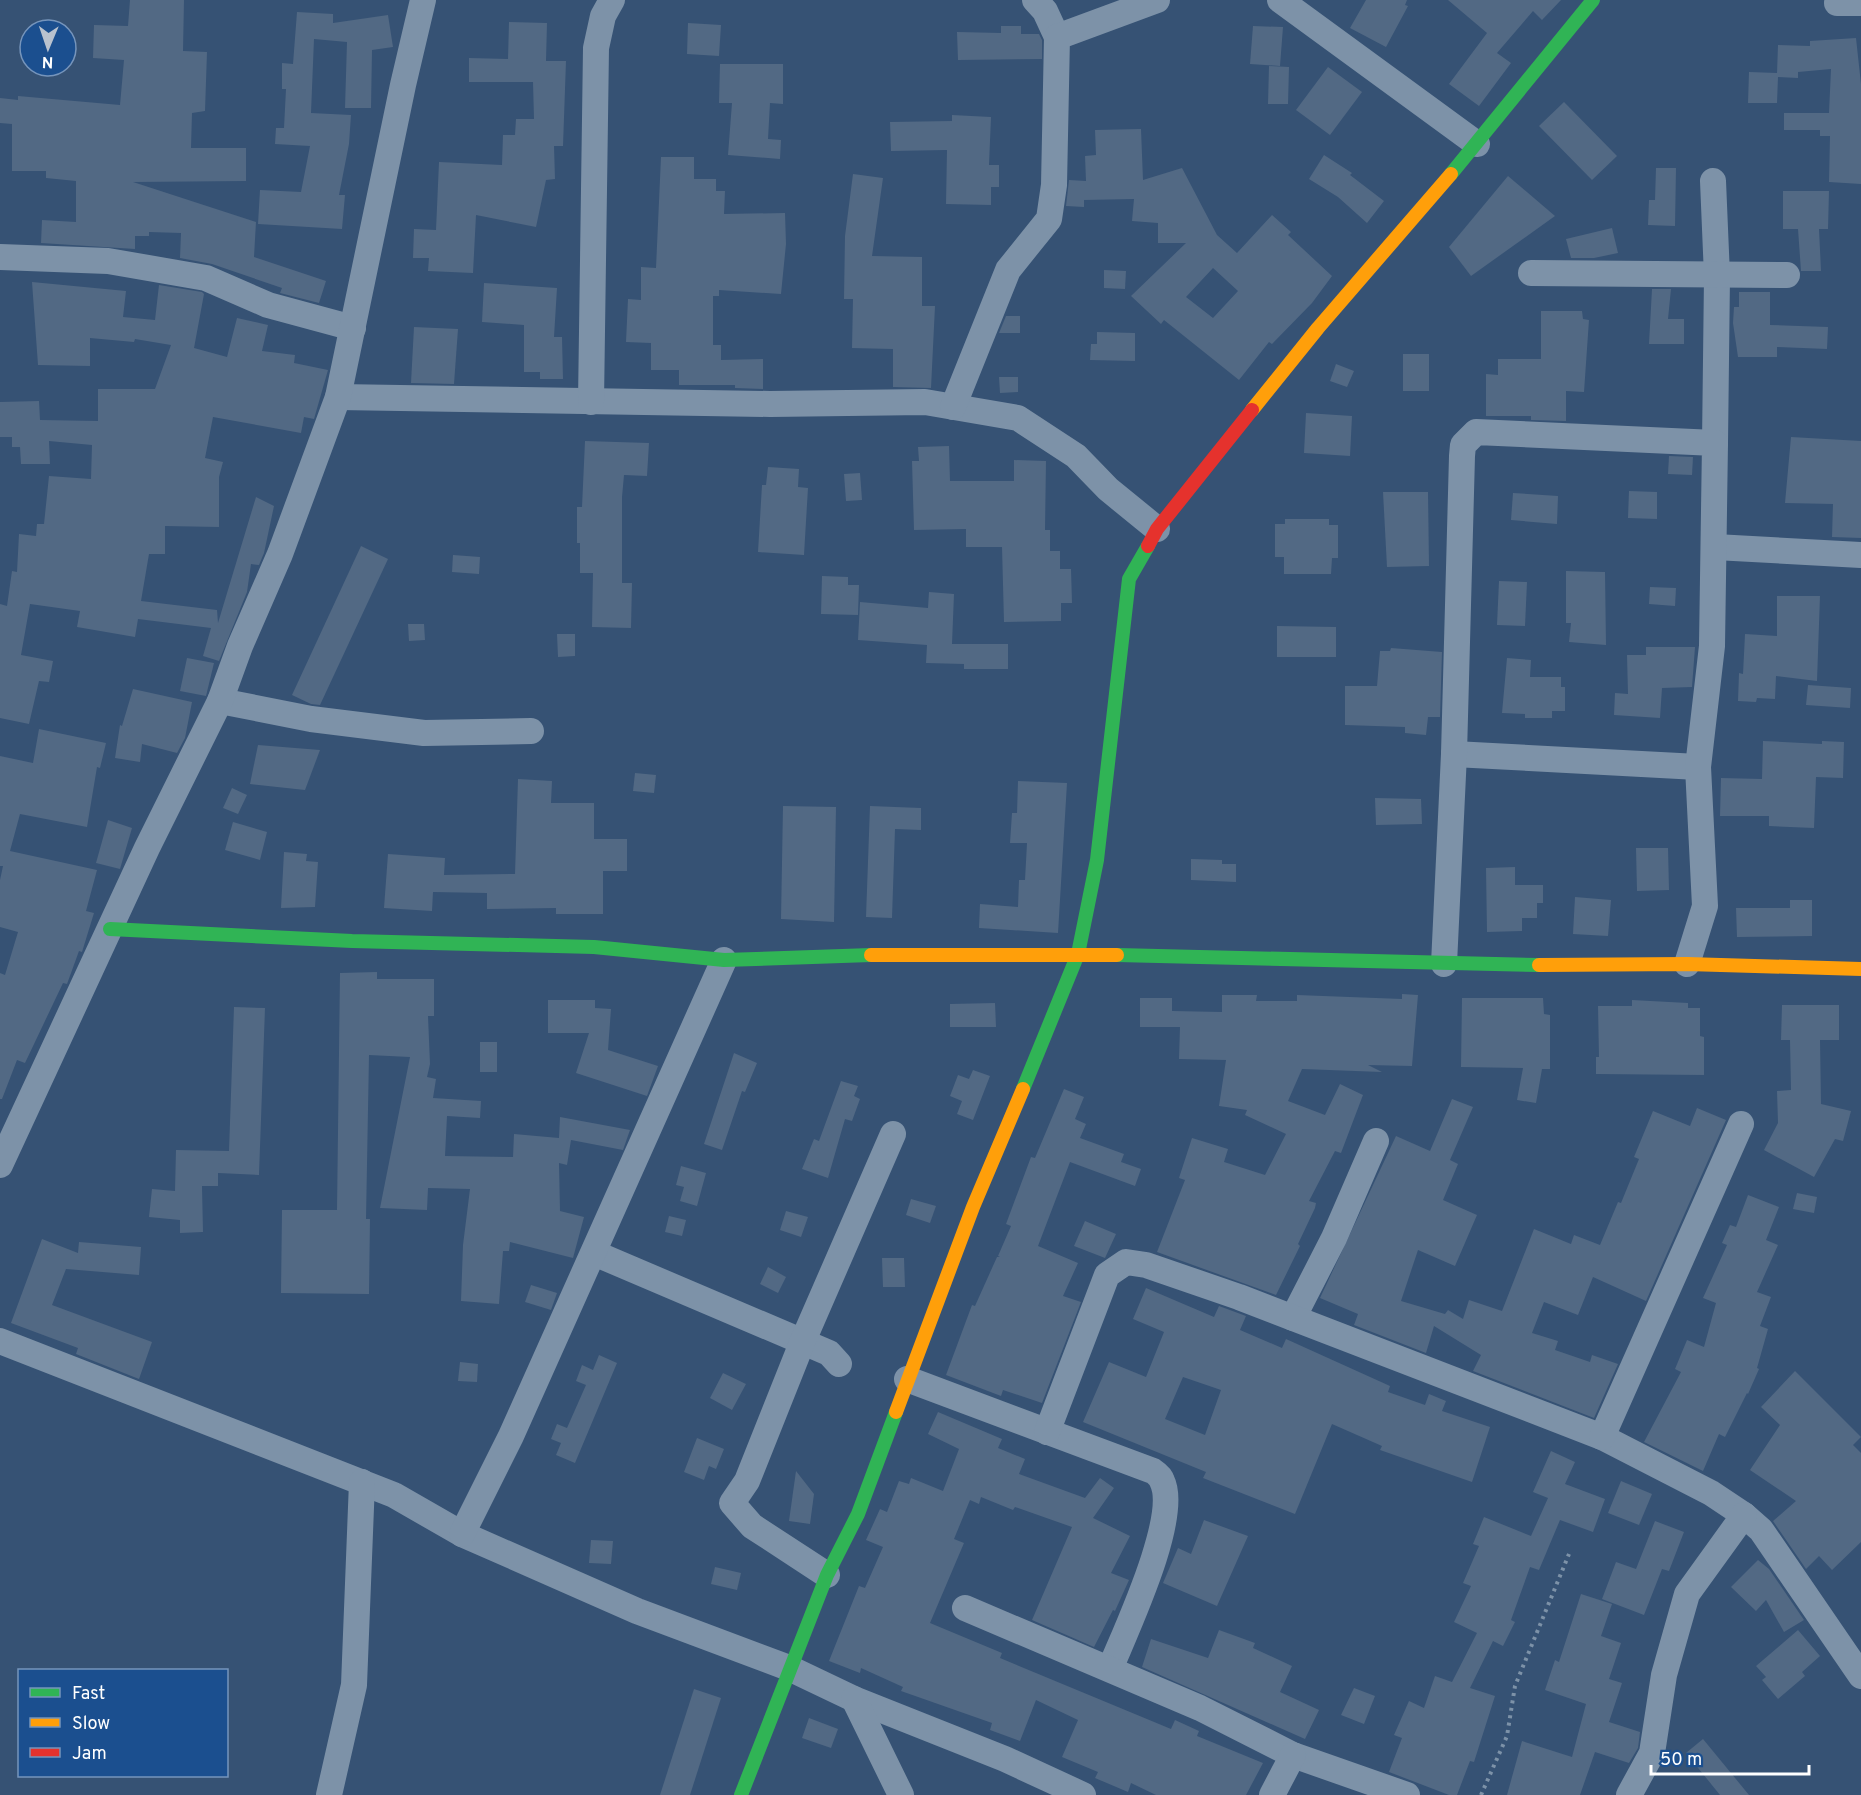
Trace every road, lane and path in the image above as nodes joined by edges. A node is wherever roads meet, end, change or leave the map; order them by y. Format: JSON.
{"nodes":[{"id":1,"x":423,"y":0,"type":"edge"},
{"id":2,"x":612,"y":0,"type":"edge"},
{"id":3,"x":1035,"y":0,"type":"edge"},
{"id":4,"x":1158,"y":0,"type":"edge"},
{"id":5,"x":1280,"y":0,"type":"edge"},
{"id":6,"x":1593,"y":0,"type":"edge"},
{"id":7,"x":1057,"y":37,"type":"junction"},
{"id":8,"x":1477,"y":144,"type":"junction"},
{"id":9,"x":1713,"y":181,"type":"dead end"},
{"id":10,"x":0,"y":257,"type":"edge"},
{"id":11,"x":1531,"y":273,"type":"dead end"},
{"id":12,"x":1787,"y":275,"type":"dead end"},
{"id":13,"x":1717,"y":276,"type":"junction"},
{"id":14,"x":353,"y":328,"type":"junction"},
{"id":15,"x":338,"y":397,"type":"junction"},
{"id":16,"x":591,"y":402,"type":"junction"},
{"id":17,"x":953,"y":406,"type":"junction"},
{"id":18,"x":1714,"y":443,"type":"junction"},
{"id":19,"x":1157,"y":529,"type":"junction"},
{"id":20,"x":1715,"y":547,"type":"junction"},
{"id":21,"x":1861,"y":555,"type":"edge"},
{"id":22,"x":220,"y":701,"type":"junction"},
{"id":23,"x":531,"y":731,"type":"dead end"},
{"id":24,"x":1454,"y":754,"type":"junction"},
{"id":25,"x":1698,"y":767,"type":"junction"},
{"id":26,"x":110,"y":929,"type":"junction"},
{"id":27,"x":1078,"y":954,"type":"junction"},
{"id":28,"x":724,"y":960,"type":"junction"},
{"id":29,"x":1444,"y":964,"type":"junction"},
{"id":30,"x":1687,"y":964,"type":"junction"},
{"id":31,"x":1861,"y":969,"type":"edge"},
{"id":32,"x":1741,"y":1124,"type":"dead end"},
{"id":33,"x":893,"y":1134,"type":"dead end"},
{"id":34,"x":1376,"y":1142,"type":"dead end"},
{"id":35,"x":0,"y":1165,"type":"edge"},
{"id":36,"x":594,"y":1252,"type":"junction"},
{"id":37,"x":1293,"y":1318,"type":"junction"},
{"id":38,"x":0,"y":1341,"type":"edge"},
{"id":39,"x":802,"y":1343,"type":"junction"},
{"id":40,"x":839,"y":1364,"type":"dead end"},
{"id":41,"x":907,"y":1380,"type":"junction"},
{"id":42,"x":1047,"y":1432,"type":"junction"},
{"id":43,"x":1602,"y":1437,"type":"junction"},
{"id":44,"x":362,"y":1482,"type":"junction"},
{"id":45,"x":1744,"y":1515,"type":"junction"},
{"id":46,"x":462,"y":1534,"type":"junction"},
{"id":47,"x":1569,"y":1554,"type":"dead end"},
{"id":48,"x":827,"y":1575,"type":"junction"},
{"id":49,"x":965,"y":1608,"type":"dead end"},
{"id":50,"x":789,"y":1668,"type":"junction"},
{"id":51,"x":1110,"y":1669,"type":"junction"},
{"id":52,"x":1861,"y":1676,"type":"edge"},
{"id":53,"x":854,"y":1699,"type":"junction"},
{"id":54,"x":1293,"y":1755,"type":"junction"},
{"id":55,"x":329,"y":1795,"type":"edge"},
{"id":56,"x":741,"y":1795,"type":"edge"},
{"id":57,"x":901,"y":1795,"type":"edge"},
{"id":58,"x":1083,"y":1795,"type":"edge"},
{"id":59,"x":1272,"y":1795,"type":"edge"},
{"id":60,"x":1407,"y":1795,"type":"edge"},
{"id":61,"x":1481,"y":1795,"type":"edge"},
{"id":62,"x":1629,"y":1795,"type":"edge"}],
"edges":[{"from":1,"to":14,"type":"street"},
{"from":2,"to":16,"type":"street"},
{"from":3,"to":7,"type":"street"},
{"from":4,"to":7,"type":"street"},
{"from":5,"to":8,"type":"street"},
{"from":6,"to":8,"type":"street"},
{"from":7,"to":17,"type":"street"},
{"from":8,"to":19,"type":"street"},
{"from":9,"to":13,"type":"street"},
{"from":10,"to":14,"type":"street"},
{"from":11,"to":13,"type":"street"},
{"from":12,"to":13,"type":"street"},
{"from":13,"to":18,"type":"street"},
{"from":14,"to":15,"type":"street"},
{"from":15,"to":16,"type":"street"},
{"from":15,"to":22,"type":"street"},
{"from":16,"to":17,"type":"street"},
{"from":17,"to":19,"type":"street"},
{"from":18,"to":20,"type":"street"},
{"from":18,"to":24,"type":"street"},
{"from":19,"to":27,"type":"street"},
{"from":20,"to":21,"type":"street"},
{"from":20,"to":25,"type":"street"},
{"from":22,"to":23,"type":"street"},
{"from":22,"to":26,"type":"street"},
{"from":24,"to":25,"type":"street"},
{"from":24,"to":29,"type":"street"},
{"from":25,"to":30,"type":"street"},
{"from":26,"to":28,"type":"street"},
{"from":26,"to":35,"type":"street"},
{"from":27,"to":28,"type":"street"},
{"from":27,"to":29,"type":"street"},
{"from":27,"to":41,"type":"street"},
{"from":28,"to":36,"type":"street"},
{"from":29,"to":30,"type":"street"},
{"from":30,"to":31,"type":"street"},
{"from":32,"to":43,"type":"street"},
{"from":33,"to":39,"type":"street"},
{"from":34,"to":37,"type":"street"},
{"from":36,"to":39,"type":"street"},
{"from":36,"to":46,"type":"street"},
{"from":37,"to":42,"type":"street"},
{"from":37,"to":43,"type":"street"},
{"from":38,"to":44,"type":"street"},
{"from":39,"to":40,"type":"street"},
{"from":39,"to":48,"type":"street"},
{"from":41,"to":42,"type":"street"},
{"from":41,"to":48,"type":"street"},
{"from":42,"to":51,"type":"street"},
{"from":43,"to":45,"type":"street"},
{"from":44,"to":46,"type":"street"},
{"from":44,"to":55,"type":"street"},
{"from":45,"to":52,"type":"street"},
{"from":45,"to":62,"type":"street"},
{"from":46,"to":50,"type":"street"},
{"from":47,"to":61,"type":"path"},
{"from":48,"to":50,"type":"street"},
{"from":49,"to":51,"type":"street"},
{"from":50,"to":53,"type":"street"},
{"from":50,"to":56,"type":"street"},
{"from":51,"to":54,"type":"street"},
{"from":53,"to":57,"type":"street"},
{"from":53,"to":58,"type":"street"},
{"from":54,"to":59,"type":"street"},
{"from":54,"to":60,"type":"street"}]}
